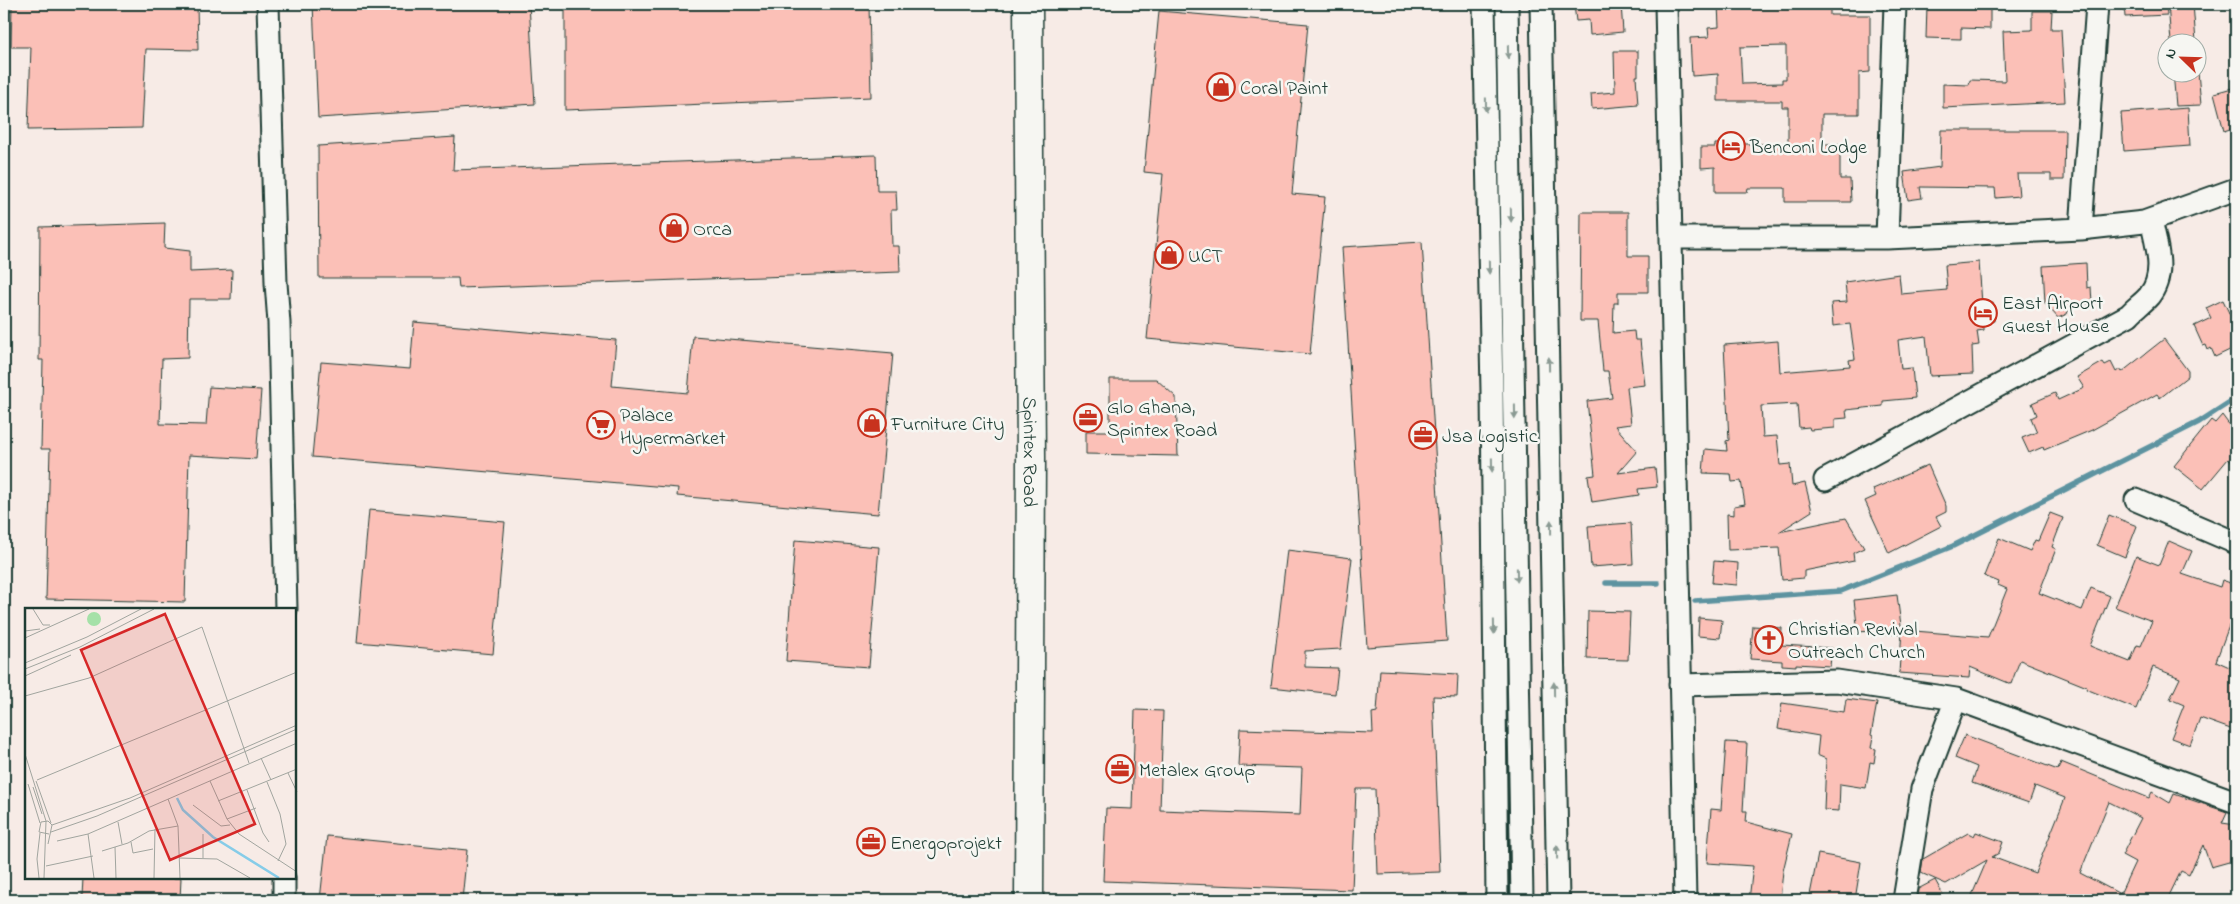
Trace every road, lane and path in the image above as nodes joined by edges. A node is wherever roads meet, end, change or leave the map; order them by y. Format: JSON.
{"nodes":[{"id":1,"x":268,"y":4,"type":"edge"},
{"id":2,"x":1028,"y":4,"type":"edge"},
{"id":3,"x":1484,"y":4,"type":"edge"},
{"id":4,"x":1508,"y":4,"type":"edge"},
{"id":5,"x":1541,"y":4,"type":"edge"},
{"id":6,"x":1666,"y":4,"type":"edge"},
{"id":7,"x":1895,"y":4,"type":"edge"},
{"id":8,"x":2097,"y":4,"type":"edge"},
{"id":9,"x":2236,"y":189,"type":"edge"},
{"id":10,"x":2151,"y":220,"type":"junction"},
{"id":11,"x":2081,"y":230,"type":"junction"},
{"id":12,"x":1672,"y":238,"type":"junction"},
{"id":13,"x":1887,"y":238,"type":"junction"},
{"id":14,"x":1825,"y":480,"type":"dead end"},
{"id":15,"x":2136,"y":500,"type":"dead end"},
{"id":16,"x":2236,"y":543,"type":"edge"},
{"id":17,"x":286,"y":608,"type":"edge"},
{"id":18,"x":1680,"y":685,"type":"junction"},
{"id":19,"x":1956,"y":699,"type":"junction"},
{"id":20,"x":2236,"y":802,"type":"edge"},
{"id":21,"x":284,"y":879,"type":"edge"},
{"id":22,"x":284,"y":900,"type":"edge"},
{"id":23,"x":1029,"y":900,"type":"edge"},
{"id":24,"x":1497,"y":900,"type":"edge"},
{"id":25,"x":1522,"y":900,"type":"edge"},
{"id":26,"x":1558,"y":900,"type":"edge"},
{"id":27,"x":1685,"y":900,"type":"edge"},
{"id":28,"x":1904,"y":900,"type":"edge"}],
"edges":[{"from":1,"to":17,"type":"street"},
{"from":2,"to":23,"type":"main road","name":"Spintex Road"},
{"from":3,"to":24,"type":"street","one_way":true},
{"from":4,"to":25,"type":"street","one_way":true},
{"from":26,"to":5,"type":"street","one_way":true},
{"from":6,"to":12,"type":"street"},
{"from":7,"to":13,"type":"street"},
{"from":8,"to":11,"type":"street"},
{"from":9,"to":10,"type":"street"},
{"from":10,"to":11,"type":"street"},
{"from":10,"to":14,"type":"street"},
{"from":11,"to":13,"type":"street"},
{"from":12,"to":13,"type":"street"},
{"from":12,"to":18,"type":"street"},
{"from":15,"to":16,"type":"street"},
{"from":18,"to":19,"type":"street"},
{"from":18,"to":27,"type":"street"},
{"from":19,"to":20,"type":"street"},
{"from":19,"to":28,"type":"street"},
{"from":21,"to":22,"type":"street"}]}
